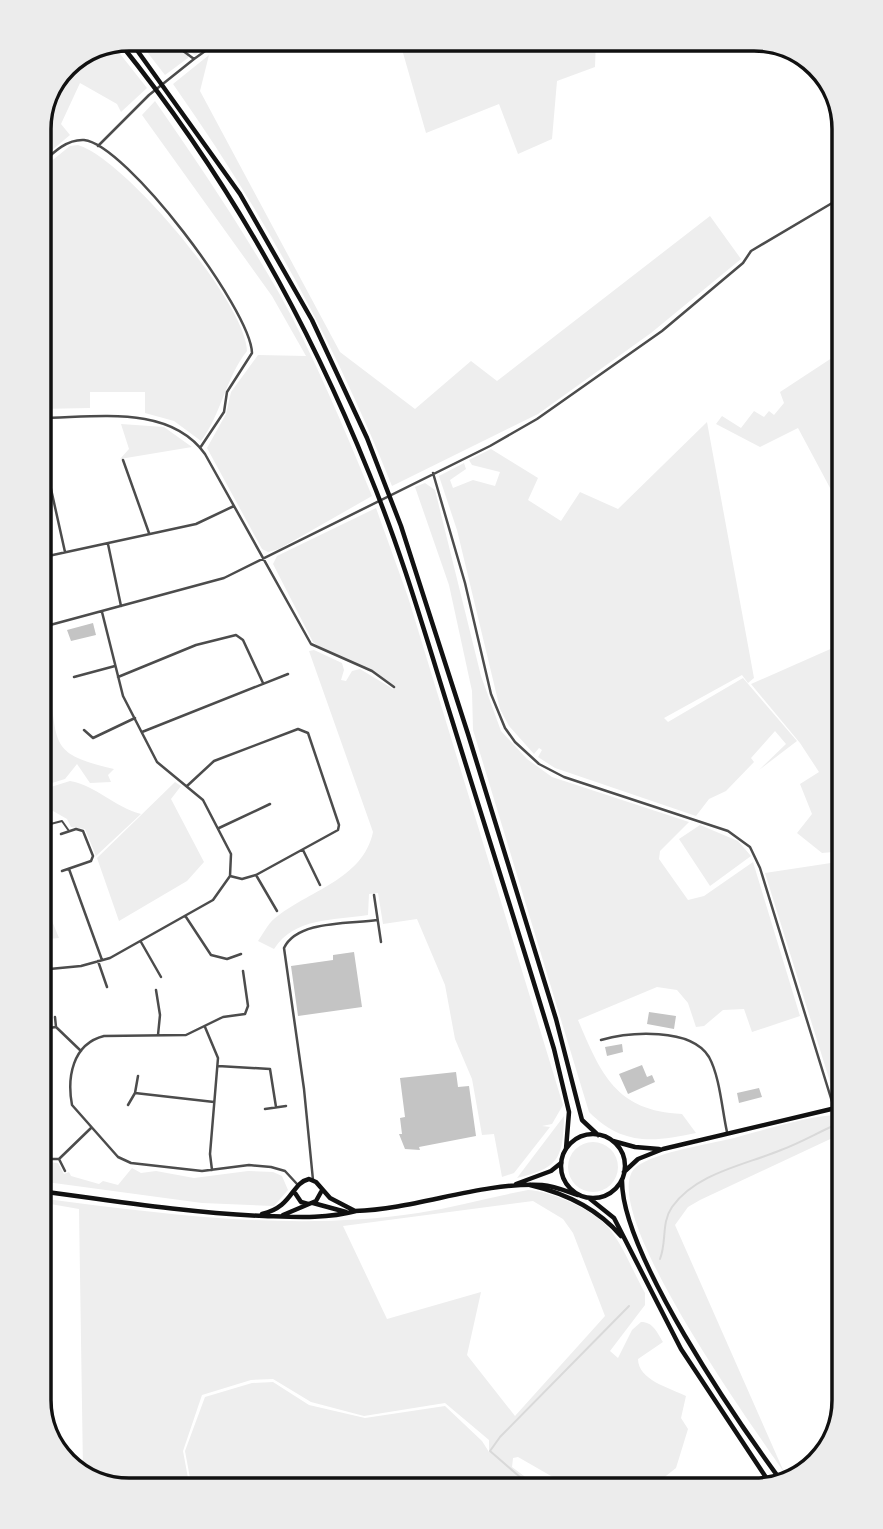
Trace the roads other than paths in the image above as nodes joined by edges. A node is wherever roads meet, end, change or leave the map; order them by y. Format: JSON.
{"nodes":[{"id":1,"x":125,"y":51,"type":"edge"},
{"id":2,"x":139,"y":51,"type":"edge"},
{"id":3,"x":184,"y":51,"type":"edge"},
{"id":4,"x":205,"y":51,"type":"edge"},
{"id":5,"x":194,"y":59,"type":"junction"},
{"id":6,"x":98,"y":146,"type":"junction"},
{"id":7,"x":51,"y":156,"type":"edge"},
{"id":8,"x":832,"y":204,"type":"edge"},
{"id":9,"x":51,"y":418,"type":"edge"},
{"id":10,"x":200,"y":448,"type":"junction"},
{"id":11,"x":123,"y":460,"type":"dead end"},
{"id":12,"x":433,"y":473,"type":"junction"},
{"id":13,"x":51,"y":489,"type":"edge"},
{"id":14,"x":234,"y":506,"type":"junction"},
{"id":15,"x":150,"y":534,"type":"junction"},
{"id":16,"x":107,"y":543,"type":"junction"},
{"id":17,"x":65,"y":552,"type":"junction"},
{"id":18,"x":51,"y":555,"type":"edge"},
{"id":19,"x":265,"y":559,"type":"junction"},
{"id":20,"x":121,"y":606,"type":"junction"},
{"id":21,"x":102,"y":611,"type":"junction"},
{"id":22,"x":51,"y":625,"type":"edge"},
{"id":23,"x":115,"y":666,"type":"junction"},
{"id":24,"x":288,"y":674,"type":"dead end"},
{"id":25,"x":74,"y":677,"type":"dead end"},
{"id":26,"x":118,"y":677,"type":"junction"},
{"id":27,"x":263,"y":683,"type":"junction"},
{"id":28,"x":394,"y":687,"type":"dead end"},
{"id":29,"x":135,"y":718,"type":"junction"},
{"id":30,"x":84,"y":730,"type":"dead end"},
{"id":31,"x":142,"y":732,"type":"junction"},
{"id":32,"x":187,"y":786,"type":"junction"},
{"id":33,"x":270,"y":804,"type":"dead end"},
{"id":34,"x":51,"y":824,"type":"edge"},
{"id":35,"x":219,"y":829,"type":"junction"},
{"id":36,"x":69,"y":831,"type":"junction"},
{"id":37,"x":61,"y":834,"type":"dead end"},
{"id":38,"x":303,"y":850,"type":"junction"},
{"id":39,"x":68,"y":869,"type":"junction"},
{"id":40,"x":62,"y":871,"type":"dead end"},
{"id":41,"x":256,"y":875,"type":"junction"},
{"id":42,"x":230,"y":876,"type":"junction"},
{"id":43,"x":320,"y":885,"type":"dead end"},
{"id":44,"x":374,"y":895,"type":"dead end"},
{"id":45,"x":277,"y":911,"type":"dead end"},
{"id":46,"x":186,"y":916,"type":"junction"},
{"id":47,"x":377,"y":920,"type":"junction"},
{"id":48,"x":141,"y":942,"type":"junction"},
{"id":49,"x":381,"y":942,"type":"dead end"},
{"id":50,"x":241,"y":954,"type":"dead end"},
{"id":51,"x":100,"y":961,"type":"junction"},
{"id":52,"x":51,"y":969,"type":"edge"},
{"id":53,"x":243,"y":971,"type":"dead end"},
{"id":54,"x":161,"y":977,"type":"dead end"},
{"id":55,"x":107,"y":987,"type":"dead end"},
{"id":56,"x":156,"y":990,"type":"dead end"},
{"id":57,"x":55,"y":1017,"type":"dead end"},
{"id":58,"x":56,"y":1027,"type":"junction"},
{"id":59,"x":205,"y":1027,"type":"junction"},
{"id":60,"x":51,"y":1028,"type":"edge"},
{"id":61,"x":158,"y":1036,"type":"junction"},
{"id":62,"x":601,"y":1040,"type":"dead end"},
{"id":63,"x":81,"y":1051,"type":"junction"},
{"id":64,"x":218,"y":1066,"type":"junction"},
{"id":65,"x":138,"y":1076,"type":"dead end"},
{"id":66,"x":135,"y":1093,"type":"junction"},
{"id":67,"x":214,"y":1102,"type":"junction"},
{"id":68,"x":832,"y":1102,"type":"edge"},
{"id":69,"x":128,"y":1105,"type":"dead end"},
{"id":70,"x":286,"y":1106,"type":"dead end"},
{"id":71,"x":276,"y":1107,"type":"junction"},
{"id":72,"x":265,"y":1109,"type":"dead end"},
{"id":73,"x":832,"y":1109,"type":"edge"},
{"id":74,"x":91,"y":1128,"type":"junction"},
{"id":75,"x":598,"y":1135,"type":"junction"},
{"id":76,"x":727,"y":1135,"type":"junction"},
{"id":77,"x":609,"y":1139,"type":"junction"},
{"id":78,"x":566,"y":1149,"type":"junction"},
{"id":79,"x":663,"y":1149,"type":"junction"},
{"id":80,"x":51,"y":1159,"type":"edge"},
{"id":81,"x":59,"y":1159,"type":"junction"},
{"id":82,"x":561,"y":1163,"type":"junction"},
{"id":83,"x":212,"y":1170,"type":"junction"},
{"id":84,"x":65,"y":1171,"type":"dead end"},
{"id":85,"x":624,"y":1172,"type":"junction"},
{"id":86,"x":313,"y":1180,"type":"junction"},
{"id":87,"x":621,"y":1180,"type":"junction"},
{"id":88,"x":298,"y":1184,"type":"junction"},
{"id":89,"x":530,"y":1185,"type":"junction"},
{"id":90,"x":509,"y":1186,"type":"junction"},
{"id":91,"x":321,"y":1191,"type":"junction"},
{"id":92,"x":295,"y":1192,"type":"junction"},
{"id":93,"x":51,"y":1193,"type":"edge"},
{"id":94,"x":578,"y":1195,"type":"junction"},
{"id":95,"x":589,"y":1198,"type":"junction"},
{"id":96,"x":310,"y":1204,"type":"junction"},
{"id":97,"x":356,"y":1211,"type":"junction"},
{"id":98,"x":256,"y":1215,"type":"junction"},
{"id":99,"x":273,"y":1216,"type":"junction"},
{"id":100,"x":624,"y":1240,"type":"junction"},
{"id":101,"x":777,"y":1475,"type":"edge"},
{"id":102,"x":766,"y":1477,"type":"edge"}],
"edges":[{"from":1,"to":78,"type":"main road"},
{"from":2,"to":75,"type":"main road"},
{"from":3,"to":5,"type":"street"},
{"from":4,"to":5,"type":"street"},
{"from":5,"to":6,"type":"street"},
{"from":6,"to":7,"type":"street"},
{"from":6,"to":10,"type":"street"},
{"from":8,"to":12,"type":"street"},
{"from":9,"to":10,"type":"street"},
{"from":10,"to":14,"type":"street"},
{"from":11,"to":15,"type":"street"},
{"from":12,"to":19,"type":"street"},
{"from":12,"to":68,"type":"street"},
{"from":13,"to":17,"type":"street"},
{"from":14,"to":15,"type":"street"},
{"from":14,"to":19,"type":"street"},
{"from":15,"to":16,"type":"street"},
{"from":16,"to":17,"type":"street"},
{"from":16,"to":20,"type":"street"},
{"from":17,"to":18,"type":"street"},
{"from":19,"to":20,"type":"street"},
{"from":19,"to":28,"type":"street"},
{"from":20,"to":21,"type":"street"},
{"from":21,"to":22,"type":"street"},
{"from":21,"to":23,"type":"street"},
{"from":23,"to":25,"type":"street"},
{"from":23,"to":26,"type":"street"},
{"from":24,"to":27,"type":"street"},
{"from":26,"to":27,"type":"street"},
{"from":26,"to":29,"type":"street"},
{"from":27,"to":31,"type":"street"},
{"from":29,"to":30,"type":"street"},
{"from":29,"to":31,"type":"street"},
{"from":31,"to":32,"type":"street"},
{"from":32,"to":35,"type":"street"},
{"from":32,"to":38,"type":"street"},
{"from":33,"to":35,"type":"street"},
{"from":34,"to":36,"type":"lane"},
{"from":35,"to":42,"type":"street"},
{"from":36,"to":37,"type":"street"},
{"from":36,"to":39,"type":"street"},
{"from":38,"to":41,"type":"street"},
{"from":38,"to":43,"type":"street"},
{"from":39,"to":40,"type":"street"},
{"from":39,"to":51,"type":"street"},
{"from":41,"to":42,"type":"street"},
{"from":41,"to":45,"type":"street"},
{"from":42,"to":46,"type":"street"},
{"from":44,"to":47,"type":"street"},
{"from":46,"to":48,"type":"street"},
{"from":46,"to":50,"type":"street"},
{"from":47,"to":49,"type":"street"},
{"from":47,"to":86,"type":"street"},
{"from":48,"to":51,"type":"street"},
{"from":48,"to":54,"type":"street"},
{"from":51,"to":52,"type":"street"},
{"from":51,"to":55,"type":"street"},
{"from":53,"to":59,"type":"street"},
{"from":56,"to":61,"type":"street"},
{"from":57,"to":58,"type":"street"},
{"from":58,"to":60,"type":"street"},
{"from":58,"to":63,"type":"street"},
{"from":59,"to":61,"type":"street"},
{"from":59,"to":64,"type":"street"},
{"from":61,"to":63,"type":"street"},
{"from":62,"to":76,"type":"street"},
{"from":63,"to":74,"type":"street"},
{"from":64,"to":67,"type":"street"},
{"from":64,"to":71,"type":"street"},
{"from":65,"to":66,"type":"street"},
{"from":66,"to":67,"type":"street"},
{"from":66,"to":69,"type":"street"},
{"from":67,"to":83,"type":"street"},
{"from":70,"to":71,"type":"street"},
{"from":71,"to":72,"type":"street"},
{"from":73,"to":76,"type":"main road"},
{"from":74,"to":81,"type":"street"},
{"from":74,"to":83,"type":"street"},
{"from":75,"to":77,"type":"main road"},
{"from":75,"to":78,"type":"main road"},
{"from":76,"to":79,"type":"main road"},
{"from":77,"to":79,"type":"main road"},
{"from":77,"to":85,"type":"main road"},
{"from":78,"to":82,"type":"main road"},
{"from":79,"to":85,"type":"main road"},
{"from":80,"to":81,"type":"street"},
{"from":81,"to":84,"type":"street"},
{"from":82,"to":90,"type":"main road"},
{"from":82,"to":94,"type":"main road"},
{"from":83,"to":88,"type":"street"},
{"from":85,"to":87,"type":"main road"},
{"from":86,"to":88,"type":"main road"},
{"from":86,"to":91,"type":"main road"},
{"from":87,"to":95,"type":"main road"},
{"from":87,"to":101,"type":"main road"},
{"from":88,"to":92,"type":"main road"},
{"from":89,"to":90,"type":"main road"},
{"from":89,"to":94,"type":"main road"},
{"from":89,"to":100,"type":"main road"},
{"from":90,"to":97,"type":"main road"},
{"from":91,"to":96,"type":"main road"},
{"from":91,"to":97,"type":"main road"},
{"from":92,"to":96,"type":"main road"},
{"from":92,"to":98,"type":"main road"},
{"from":93,"to":98,"type":"main road"},
{"from":94,"to":95,"type":"main road"},
{"from":95,"to":100,"type":"main road"},
{"from":96,"to":97,"type":"main road"},
{"from":96,"to":99,"type":"main road"},
{"from":97,"to":99,"type":"main road"},
{"from":98,"to":99,"type":"main road"},
{"from":100,"to":102,"type":"main road"}]}
